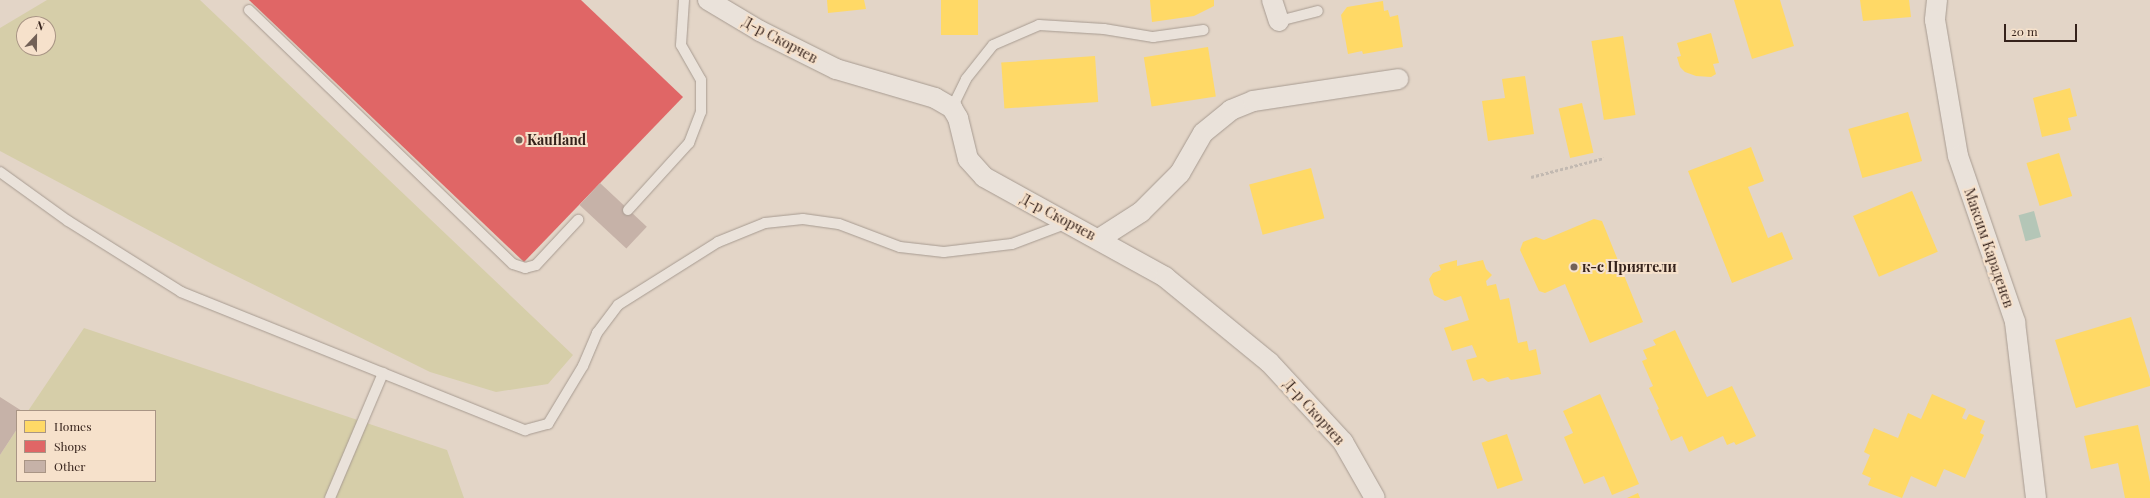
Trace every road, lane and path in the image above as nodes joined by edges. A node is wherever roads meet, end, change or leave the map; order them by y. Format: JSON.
{"nodes":[{"id":1,"x":684,"y":0,"type":"edge"},
{"id":2,"x":708,"y":0,"type":"edge"},
{"id":3,"x":1272,"y":0,"type":"edge"},
{"id":4,"x":1937,"y":0,"type":"edge"},
{"id":5,"x":732,"y":6,"type":"edge"},
{"id":6,"x":249,"y":10,"type":"dead end"},
{"id":7,"x":1318,"y":11,"type":"dead end"},
{"id":8,"x":1279,"y":21,"type":"joint"},
{"id":9,"x":1204,"y":30,"type":"dead end"},
{"id":10,"x":1398,"y":79,"type":"dead end"},
{"id":11,"x":952,"y":108,"type":"junction"},
{"id":12,"x":1604,"y":158,"type":"dead end"},
{"id":13,"x":0,"y":172,"type":"edge"},
{"id":14,"x":1531,"y":177,"type":"dead end"},
{"id":15,"x":628,"y":210,"type":"dead end"},
{"id":16,"x":578,"y":220,"type":"dead end"},
{"id":17,"x":1068,"y":223,"type":"junction"},
{"id":18,"x":1099,"y":239,"type":"junction"},
{"id":19,"x":383,"y":373,"type":"junction"},
{"id":20,"x":330,"y":498,"type":"edge"},
{"id":21,"x":1375,"y":498,"type":"edge"},
{"id":22,"x":2036,"y":498,"type":"edge"}],
"edges":[{"from":1,"to":15,"type":"lane"},
{"from":2,"to":5,"type":"street","name":"Д-р Скорчев"},
{"from":3,"to":8,"type":"street"},
{"from":4,"to":22,"type":"street","name":"Максим Караденев"},
{"from":5,"to":11,"type":"street","name":"Д-р Скорчев"},
{"from":6,"to":16,"type":"lane"},
{"from":7,"to":8,"type":"lane"},
{"from":9,"to":11,"type":"lane"},
{"from":10,"to":18,"type":"street"},
{"from":11,"to":17,"type":"street","name":"Д-р Скорчев"},
{"from":12,"to":14,"type":"path"},
{"from":13,"to":19,"type":"lane"},
{"from":17,"to":18,"type":"street","name":"Д-р Скорчев"},
{"from":17,"to":19,"type":"lane"},
{"from":18,"to":21,"type":"street","name":"Д-р Скорчев"},
{"from":19,"to":20,"type":"lane"}]}
